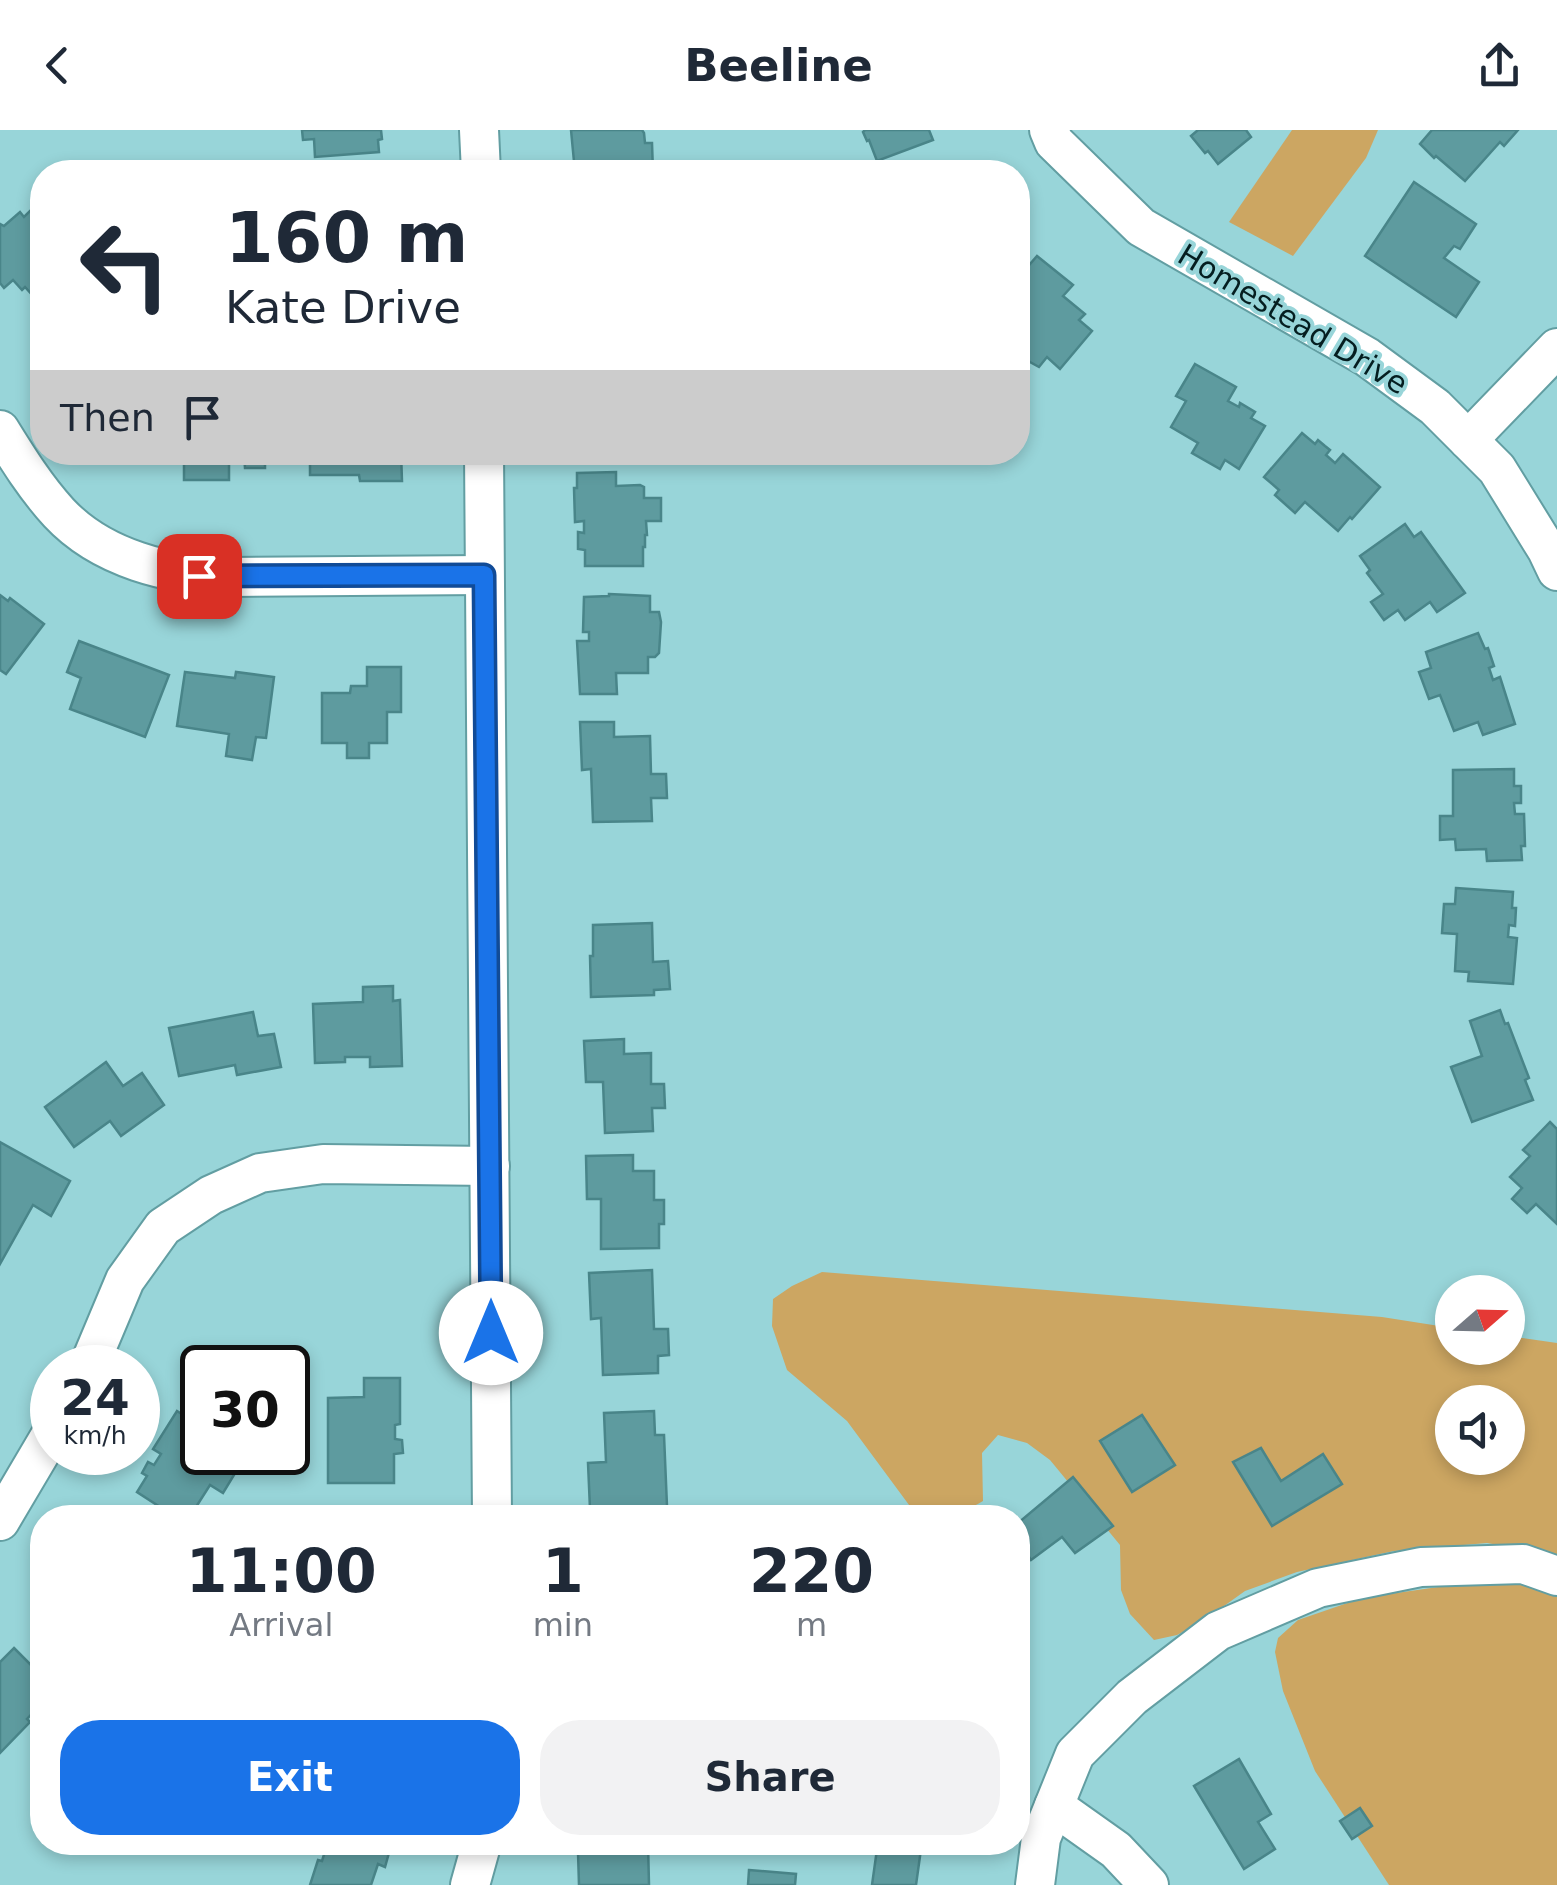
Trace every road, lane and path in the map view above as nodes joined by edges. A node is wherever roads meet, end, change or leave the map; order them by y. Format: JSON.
{"nodes":[{"id":1,"x":478,"y":130,"type":"edge"},
{"id":2,"x":1049,"y":130,"type":"edge"},
{"id":3,"x":480,"y":160,"type":"edge"},
{"id":4,"x":1557,"y":348,"type":"edge"},
{"id":5,"x":0,"y":430,"type":"edge"},
{"id":6,"x":1468,"y":440,"type":"junction"},
{"id":7,"x":484,"y":465,"type":"edge"},
{"id":8,"x":1557,"y":571,"type":"edge"},
{"id":9,"x":484,"y":575,"type":"junction"},
{"id":10,"x":490,"y":1166,"type":"junction"},
{"id":11,"x":98,"y":1345,"type":"edge"},
{"id":12,"x":30,"y":1470,"type":"edge"},
{"id":13,"x":492,"y":1505,"type":"edge"},
{"id":14,"x":0,"y":1521,"type":"edge"},
{"id":15,"x":1557,"y":1576,"type":"edge"},
{"id":16,"x":1054,"y":1806,"type":"junction"},
{"id":17,"x":478,"y":1855,"type":"edge"},
{"id":18,"x":470,"y":1885,"type":"edge"},
{"id":19,"x":1035,"y":1885,"type":"edge"},
{"id":20,"x":1149,"y":1885,"type":"edge"}],
"edges":[{"from":1,"to":3,"type":"street"},
{"from":2,"to":6,"type":"street","name":"Homestead Drive"},
{"from":4,"to":6,"type":"street"},
{"from":5,"to":9,"type":"street"},
{"from":6,"to":8,"type":"street","name":"Homestead Drive"},
{"from":7,"to":9,"type":"street"},
{"from":9,"to":10,"type":"street"},
{"from":10,"to":11,"type":"street"},
{"from":10,"to":13,"type":"street"},
{"from":12,"to":14,"type":"street"},
{"from":15,"to":16,"type":"street"},
{"from":16,"to":19,"type":"street"},
{"from":16,"to":20,"type":"street"},
{"from":17,"to":18,"type":"street"}]}
